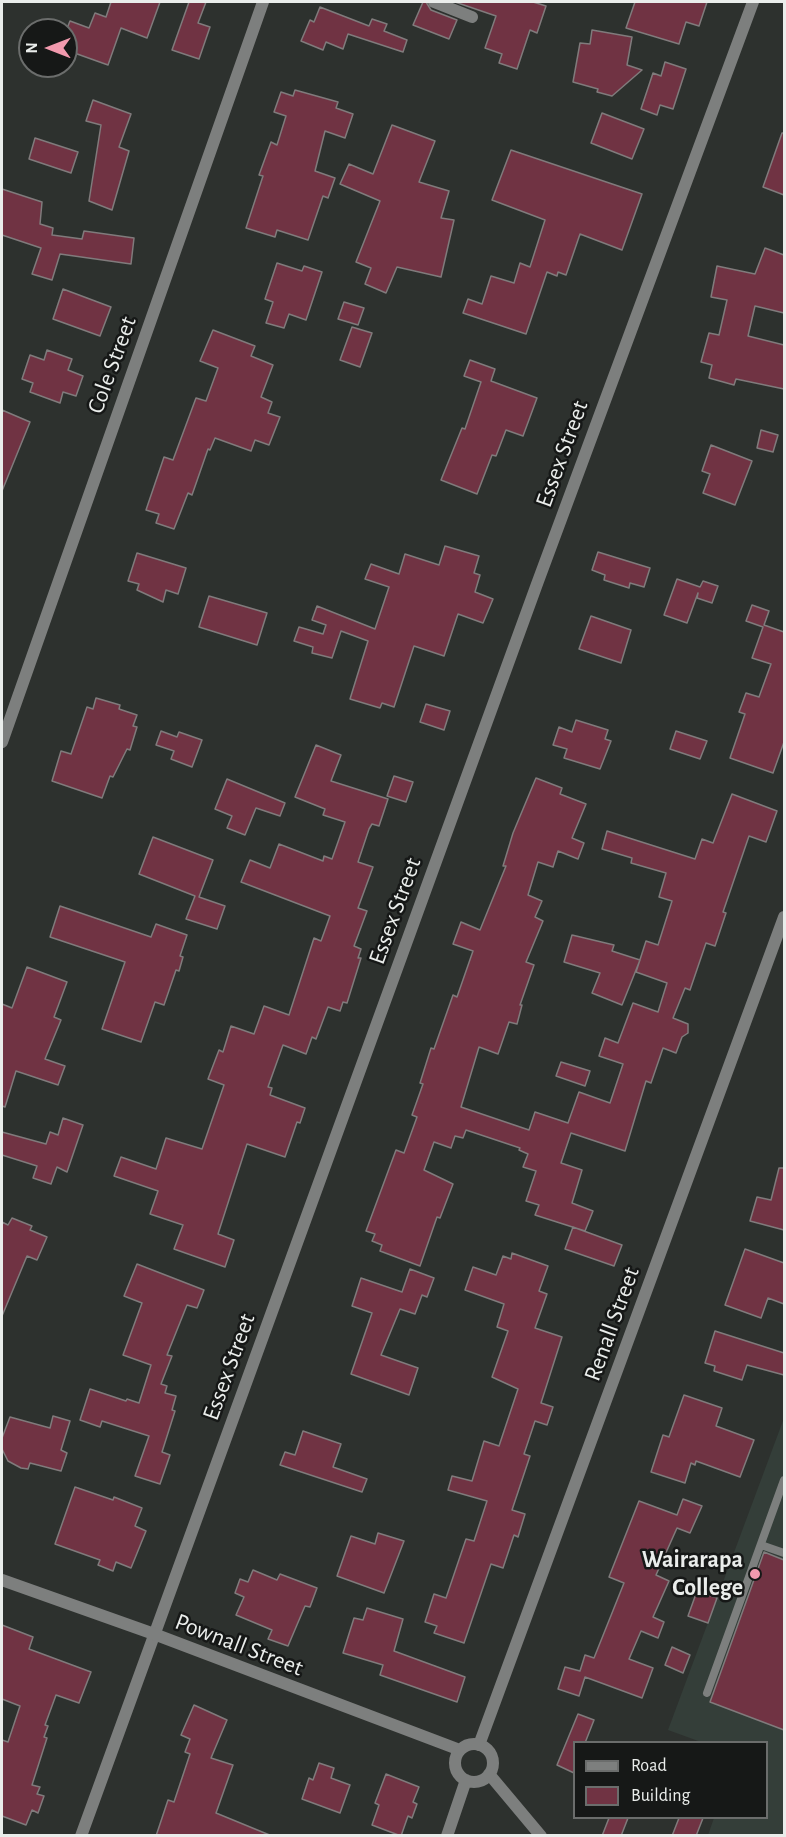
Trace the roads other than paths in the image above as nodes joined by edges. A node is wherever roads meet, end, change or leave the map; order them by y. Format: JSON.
{"nodes":[{"id":1,"x":263,"y":2,"type":"edge"},
{"id":2,"x":434,"y":2,"type":"edge"},
{"id":3,"x":753,"y":2,"type":"edge"},
{"id":4,"x":472,"y":17,"type":"dead end"},
{"id":5,"x":2,"y":742,"type":"edge"},
{"id":6,"x":784,"y":917,"type":"edge"},
{"id":7,"x":784,"y":1480,"type":"edge"},
{"id":8,"x":761,"y":1545,"type":"junction"},
{"id":9,"x":784,"y":1554,"type":"edge"},
{"id":10,"x":2,"y":1580,"type":"edge"},
{"id":11,"x":154,"y":1634,"type":"junction"},
{"id":12,"x":707,"y":1693,"type":"dead end"},
{"id":13,"x":479,"y":1745,"type":"junction"},
{"id":14,"x":460,"y":1750,"type":"junction"},
{"id":15,"x":489,"y":1774,"type":"junction"},
{"id":16,"x":466,"y":1780,"type":"junction"},
{"id":17,"x":81,"y":1836,"type":"edge"},
{"id":18,"x":447,"y":1836,"type":"edge"},
{"id":19,"x":542,"y":1836,"type":"edge"}],
"edges":[{"from":1,"to":5,"type":"street","name":"Cole Street"},
{"from":2,"to":4,"type":"street"},
{"from":3,"to":11,"type":"street","name":"Essex Street"},
{"from":6,"to":13,"type":"street","name":"Renall Street"},
{"from":7,"to":8,"type":"lane"},
{"from":8,"to":9,"type":"lane"},
{"from":8,"to":12,"type":"lane"},
{"from":10,"to":11,"type":"street","name":"Pownall Street"},
{"from":11,"to":14,"type":"street","name":"Pownall Street"},
{"from":11,"to":17,"type":"street","name":"Essex Street"},
{"from":13,"to":14,"type":"street"},
{"from":13,"to":15,"type":"street"},
{"from":14,"to":16,"type":"street"},
{"from":15,"to":16,"type":"street"},
{"from":15,"to":19,"type":"street"},
{"from":16,"to":18,"type":"street"}]}
